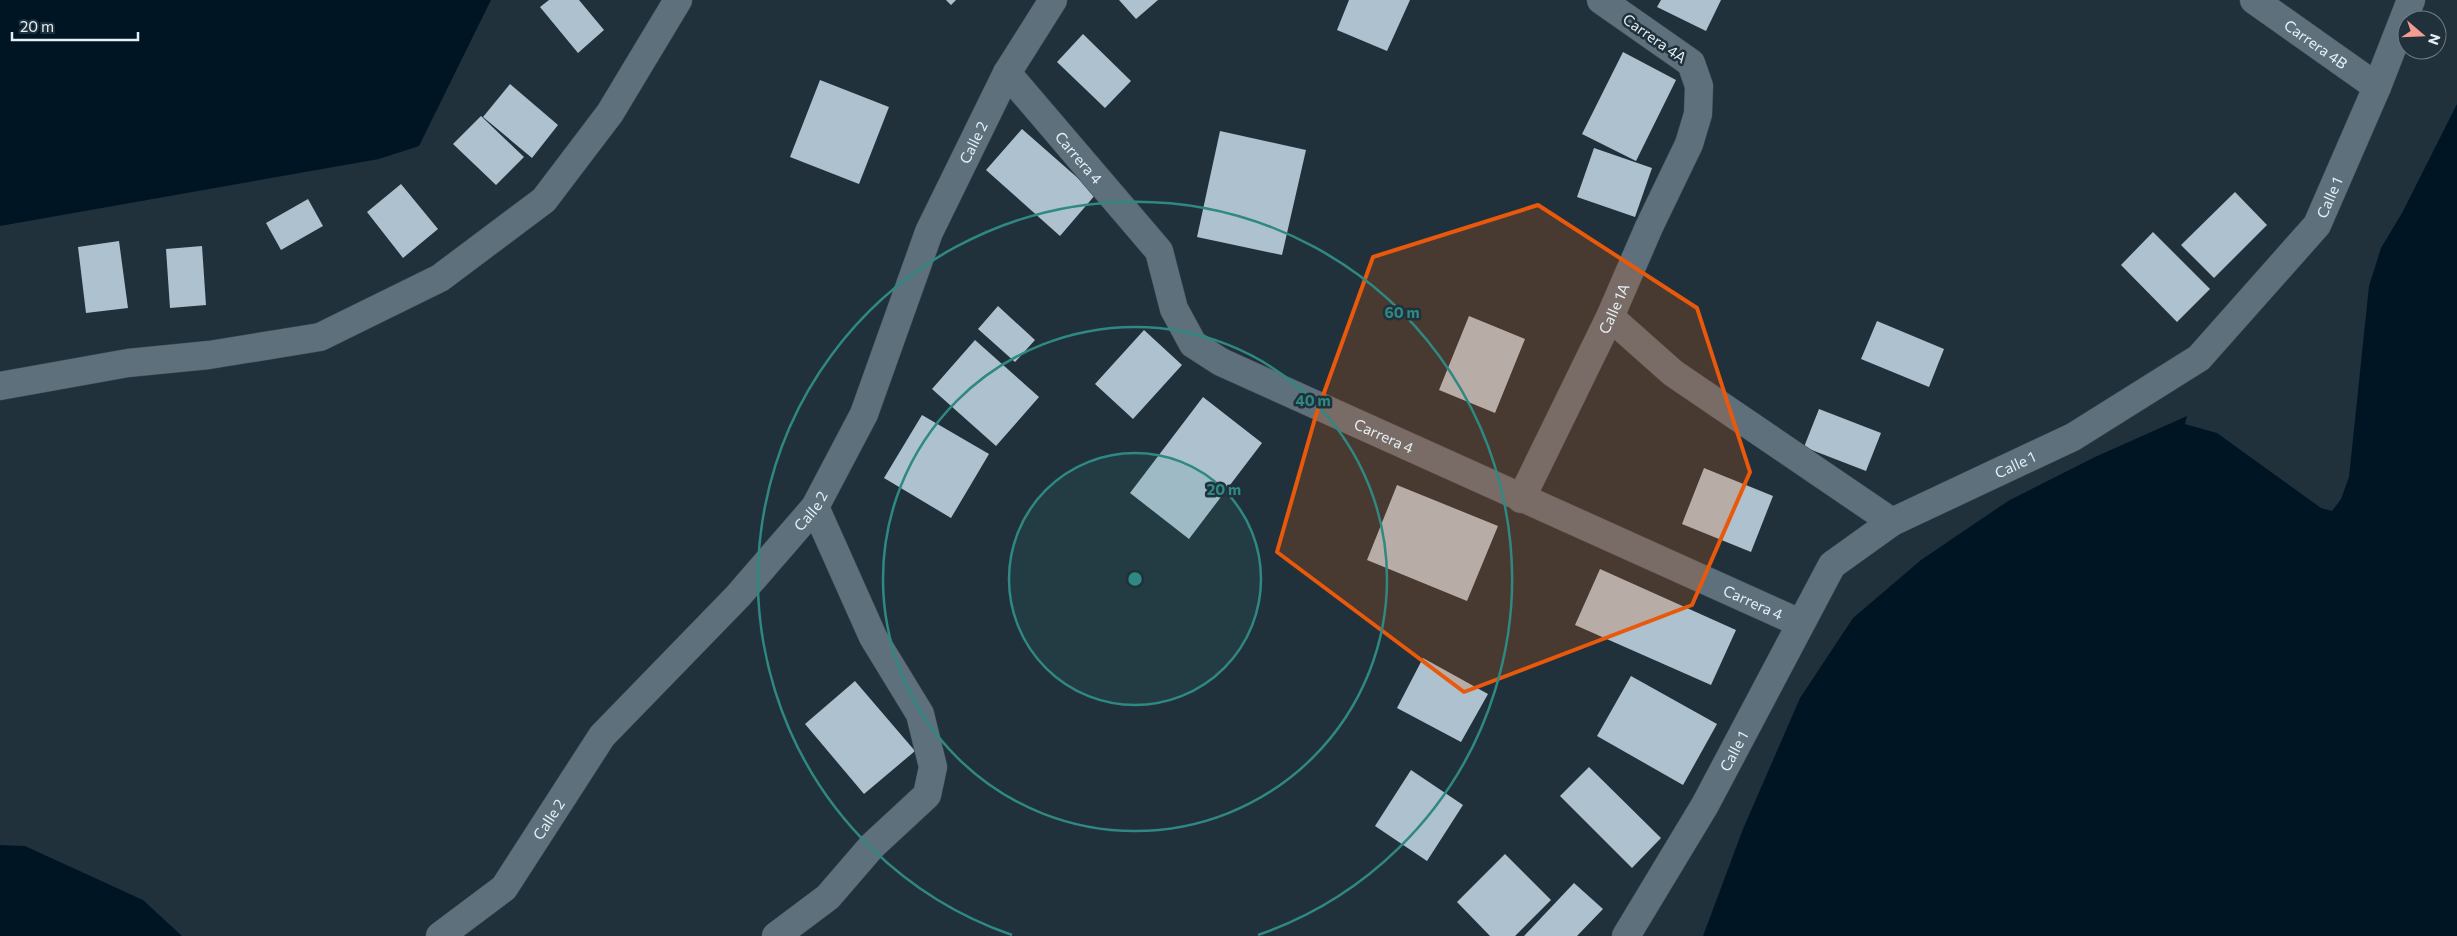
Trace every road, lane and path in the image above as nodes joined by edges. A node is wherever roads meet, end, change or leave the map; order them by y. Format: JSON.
{"nodes":[{"id":1,"x":678,"y":0,"type":"edge"},
{"id":2,"x":1052,"y":0,"type":"edge"},
{"id":3,"x":1601,"y":0,"type":"edge"},
{"id":4,"x":2254,"y":0,"type":"edge"},
{"id":5,"x":2411,"y":0,"type":"edge"},
{"id":6,"x":1007,"y":73,"type":"junction"},
{"id":7,"x":2377,"y":87,"type":"junction"},
{"id":8,"x":1698,"y":114,"type":"joint"},
{"id":9,"x":1610,"y":317,"type":"junction"},
{"id":10,"x":0,"y":386,"type":"edge"},
{"id":11,"x":1521,"y":499,"type":"junction"},
{"id":12,"x":815,"y":507,"type":"junction"},
{"id":13,"x":1892,"y":522,"type":"junction"},
{"id":14,"x":1800,"y":623,"type":"junction"},
{"id":15,"x":440,"y":936,"type":"edge"},
{"id":16,"x":776,"y":936,"type":"edge"},
{"id":17,"x":1626,"y":936,"type":"edge"}],
"edges":[{"from":1,"to":10,"type":"street"},
{"from":2,"to":6,"type":"street","name":"Calle 2"},
{"from":3,"to":8,"type":"street","name":"Carrera 4A"},
{"from":4,"to":7,"type":"street","name":"Carrera 4B"},
{"from":5,"to":7,"type":"street","name":"Calle 1"},
{"from":6,"to":11,"type":"street","name":"Carrera 4"},
{"from":6,"to":12,"type":"street","name":"Calle 2"},
{"from":7,"to":13,"type":"street","name":"Calle 1"},
{"from":8,"to":9,"type":"street","name":"Calle 1A"},
{"from":9,"to":11,"type":"street","name":"Calle 1A"},
{"from":9,"to":13,"type":"street"},
{"from":11,"to":14,"type":"street","name":"Carrera 4"},
{"from":12,"to":15,"type":"street","name":"Calle 2"},
{"from":12,"to":16,"type":"street"},
{"from":13,"to":14,"type":"street","name":"Calle 1"},
{"from":14,"to":17,"type":"street","name":"Calle 1"}]}
